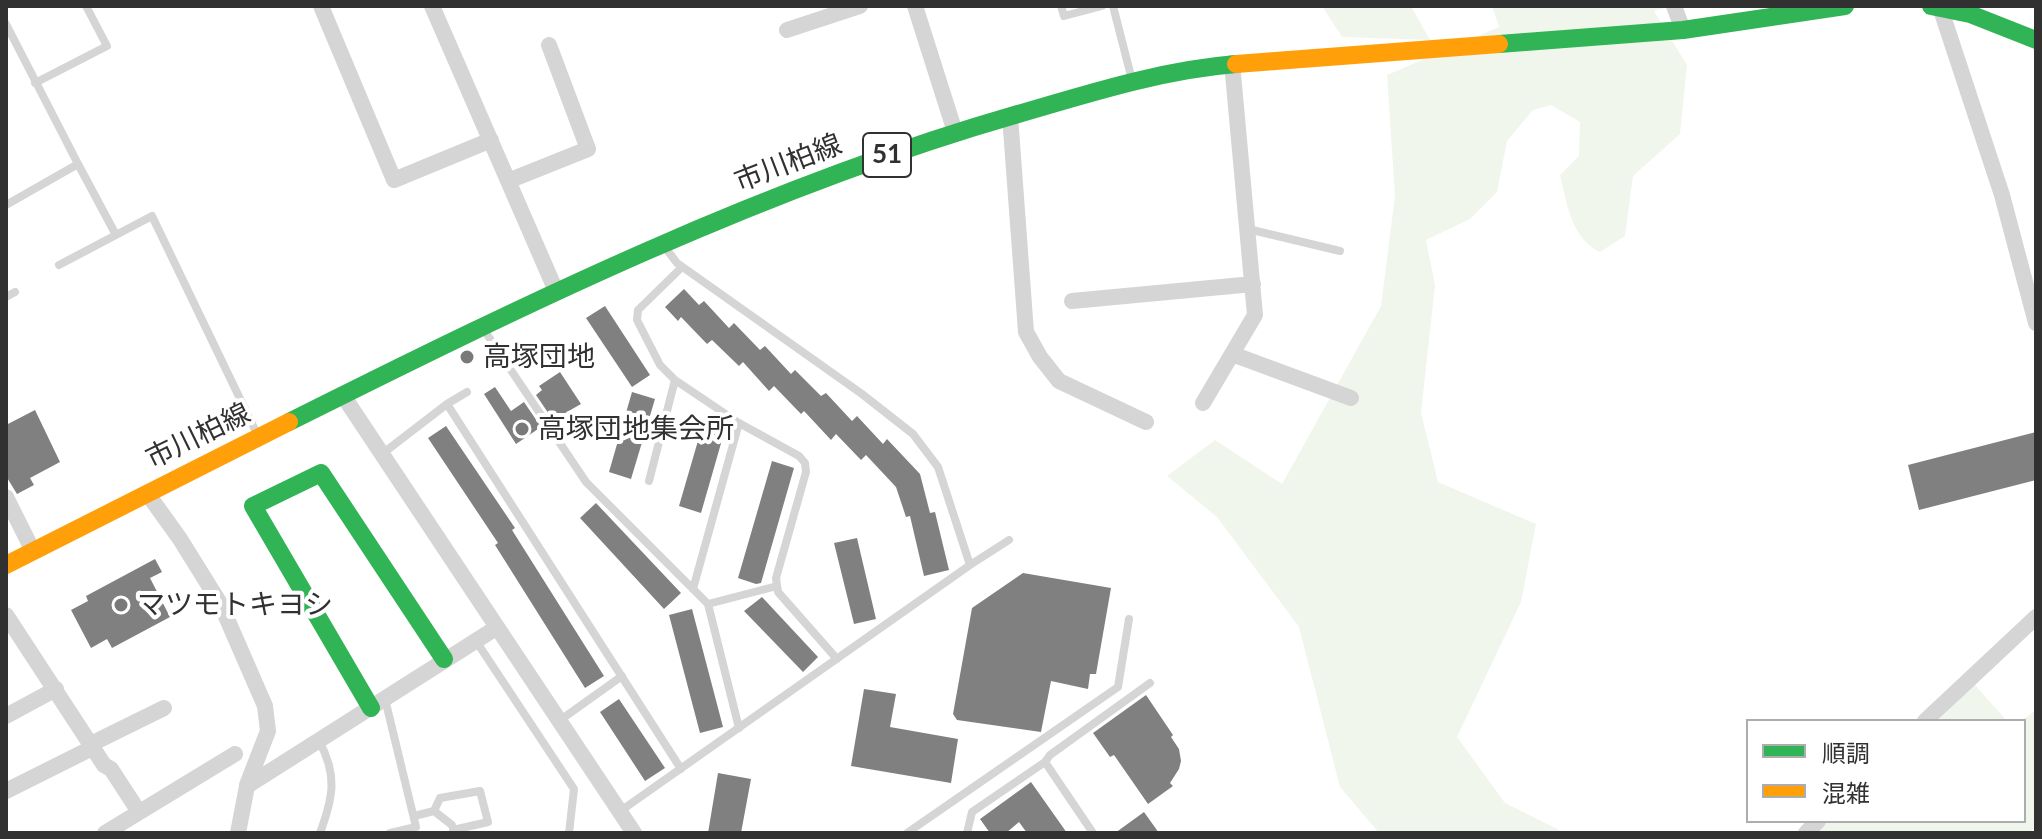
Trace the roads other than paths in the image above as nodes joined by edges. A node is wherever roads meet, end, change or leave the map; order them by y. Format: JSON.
{"nodes":[{"id":1,"x":86,"y":6,"type":"edge"},
{"id":2,"x":321,"y":6,"type":"edge"},
{"id":3,"x":432,"y":6,"type":"edge"},
{"id":4,"x":860,"y":6,"type":"edge"},
{"id":5,"x":915,"y":6,"type":"edge"},
{"id":6,"x":1061,"y":6,"type":"edge"},
{"id":7,"x":1102,"y":6,"type":"edge"},
{"id":8,"x":1113,"y":6,"type":"edge"},
{"id":9,"x":1674,"y":6,"type":"edge"},
{"id":10,"x":1845,"y":6,"type":"edge"},
{"id":11,"x":1931,"y":6,"type":"edge"},
{"id":12,"x":1940,"y":7,"type":"edge"},
{"id":13,"x":6,"y":24,"type":"edge"},
{"id":14,"x":787,"y":30,"type":"dead end"},
{"id":15,"x":1683,"y":30,"type":"junction"},
{"id":16,"x":2036,"y":40,"type":"edge"},
{"id":17,"x":549,"y":45,"type":"dead end"},
{"id":18,"x":1232,"y":63,"type":"junction"},
{"id":19,"x":1132,"y":81,"type":"junction"},
{"id":20,"x":35,"y":83,"type":"junction"},
{"id":21,"x":1010,"y":116,"type":"junction"},
{"id":22,"x":955,"y":132,"type":"junction"},
{"id":23,"x":491,"y":140,"type":"junction"},
{"id":24,"x":78,"y":164,"type":"junction"},
{"id":25,"x":508,"y":181,"type":"junction"},
{"id":26,"x":6,"y":205,"type":"edge"},
{"id":27,"x":1248,"y":229,"type":"junction"},
{"id":28,"x":116,"y":235,"type":"junction"},
{"id":29,"x":661,"y":243,"type":"junction"},
{"id":30,"x":1340,"y":251,"type":"dead end"},
{"id":31,"x":59,"y":265,"type":"dead end"},
{"id":32,"x":682,"y":267,"type":"junction"},
{"id":33,"x":1253,"y":284,"type":"junction"},
{"id":34,"x":556,"y":291,"type":"junction"},
{"id":35,"x":15,"y":292,"type":"dead end"},
{"id":36,"x":6,"y":297,"type":"edge"},
{"id":37,"x":1072,"y":301,"type":"dead end"},
{"id":38,"x":2036,"y":323,"type":"edge"},
{"id":39,"x":483,"y":329,"type":"junction"},
{"id":40,"x":1232,"y":354,"type":"junction"},
{"id":41,"x":675,"y":380,"type":"junction"},
{"id":42,"x":467,"y":392,"type":"dead end"},
{"id":43,"x":344,"y":397,"type":"junction"},
{"id":44,"x":1351,"y":398,"type":"dead end"},
{"id":45,"x":1203,"y":403,"type":"dead end"},
{"id":46,"x":447,"y":404,"type":"junction"},
{"id":47,"x":1146,"y":422,"type":"dead end"},
{"id":48,"x":739,"y":423,"type":"junction"},
{"id":49,"x":259,"y":438,"type":"junction"},
{"id":50,"x":382,"y":454,"type":"junction"},
{"id":51,"x":649,"y":481,"type":"dead end"},
{"id":52,"x":147,"y":493,"type":"junction"},
{"id":53,"x":6,"y":497,"type":"edge"},
{"id":54,"x":1009,"y":540,"type":"dead end"},
{"id":55,"x":33,"y":551,"type":"junction"},
{"id":56,"x":6,"y":565,"type":"edge"},
{"id":57,"x":970,"y":565,"type":"junction"},
{"id":58,"x":777,"y":586,"type":"junction"},
{"id":59,"x":693,"y":589,"type":"junction"},
{"id":60,"x":708,"y":604,"type":"junction"},
{"id":61,"x":6,"y":615,"type":"edge"},
{"id":62,"x":2036,"y":617,"type":"edge"},
{"id":63,"x":1129,"y":619,"type":"dead end"},
{"id":64,"x":496,"y":628,"type":"junction"},
{"id":65,"x":476,"y":640,"type":"junction"},
{"id":66,"x":444,"y":659,"type":"junction"},
{"id":67,"x":837,"y":659,"type":"junction"},
{"id":68,"x":622,"y":676,"type":"junction"},
{"id":69,"x":1150,"y":683,"type":"dead end"},
{"id":70,"x":56,"y":689,"type":"junction"},
{"id":71,"x":378,"y":704,"type":"junction"},
{"id":72,"x":164,"y":708,"type":"dead end"},
{"id":73,"x":6,"y":716,"type":"edge"},
{"id":74,"x":1927,"y":719,"type":"edge"},
{"id":75,"x":559,"y":721,"type":"junction"},
{"id":76,"x":739,"y":728,"type":"junction"},
{"id":77,"x":319,"y":741,"type":"junction"},
{"id":78,"x":91,"y":746,"type":"junction"},
{"id":79,"x":235,"y":754,"type":"dead end"},
{"id":80,"x":1045,"y":762,"type":"junction"},
{"id":81,"x":681,"y":769,"type":"junction"},
{"id":82,"x":247,"y":786,"type":"junction"},
{"id":83,"x":6,"y":791,"type":"edge"},
{"id":84,"x":434,"y":811,"type":"junction"},
{"id":85,"x":139,"y":812,"type":"junction"},
{"id":86,"x":619,"y":812,"type":"junction"},
{"id":87,"x":414,"y":816,"type":"junction"},
{"id":88,"x":453,"y":831,"type":"edge"},
{"id":89,"x":105,"y":833,"type":"edge"},
{"id":90,"x":238,"y":833,"type":"edge"},
{"id":91,"x":320,"y":833,"type":"edge"},
{"id":92,"x":390,"y":833,"type":"edge"},
{"id":93,"x":569,"y":833,"type":"edge"},
{"id":94,"x":634,"y":833,"type":"edge"},
{"id":95,"x":907,"y":833,"type":"edge"},
{"id":96,"x":967,"y":833,"type":"edge"},
{"id":97,"x":1093,"y":833,"type":"edge"}],
"edges":[{"from":1,"to":20,"type":"lane"},
{"from":2,"to":23,"type":"street"},
{"from":3,"to":23,"type":"street"},
{"from":4,"to":14,"type":"street"},
{"from":5,"to":22,"type":"street"},
{"from":6,"to":7,"type":"lane"},
{"from":8,"to":19,"type":"lane"},
{"from":9,"to":15,"type":"street"},
{"from":10,"to":15,"type":"main road","name":"市川柏線","number":"51"},
{"from":11,"to":12,"type":"main road"},
{"from":12,"to":16,"type":"main road"},
{"from":12,"to":38,"type":"street"},
{"from":13,"to":20,"type":"lane"},
{"from":15,"to":18,"type":"main road","name":"市川柏線","number":"51"},
{"from":17,"to":25,"type":"street"},
{"from":18,"to":19,"type":"main road","name":"市川柏線","number":"51"},
{"from":18,"to":27,"type":"street"},
{"from":19,"to":21,"type":"main road","name":"市川柏線","number":"51"},
{"from":20,"to":24,"type":"lane"},
{"from":21,"to":22,"type":"main road","name":"市川柏線","number":"51"},
{"from":21,"to":47,"type":"street"},
{"from":22,"to":29,"type":"main road","name":"市川柏線","number":"51"},
{"from":23,"to":25,"type":"street"},
{"from":24,"to":26,"type":"lane"},
{"from":24,"to":28,"type":"lane"},
{"from":25,"to":34,"type":"street"},
{"from":27,"to":30,"type":"lane"},
{"from":27,"to":33,"type":"street"},
{"from":28,"to":31,"type":"lane"},
{"from":28,"to":49,"type":"lane"},
{"from":29,"to":32,"type":"lane"},
{"from":29,"to":34,"type":"main road","name":"市川柏線","number":"51"},
{"from":32,"to":41,"type":"lane"},
{"from":32,"to":57,"type":"lane"},
{"from":33,"to":37,"type":"street"},
{"from":33,"to":40,"type":"street"},
{"from":34,"to":39,"type":"main road","name":"市川柏線","number":"51"},
{"from":35,"to":36,"type":"lane"},
{"from":39,"to":43,"type":"main road","name":"市川柏線","number":"51"},
{"from":39,"to":59,"type":"lane"},
{"from":40,"to":44,"type":"street"},
{"from":40,"to":45,"type":"street"},
{"from":41,"to":48,"type":"lane"},
{"from":41,"to":51,"type":"lane"},
{"from":42,"to":46,"type":"lane"},
{"from":43,"to":49,"type":"main road","name":"市川柏線","number":"51"},
{"from":43,"to":50,"type":"street"},
{"from":46,"to":50,"type":"lane"},
{"from":46,"to":68,"type":"lane"},
{"from":48,"to":58,"type":"lane"},
{"from":48,"to":59,"type":"lane"},
{"from":49,"to":52,"type":"main road","name":"市川柏線","number":"51"},
{"from":50,"to":64,"type":"street"},
{"from":52,"to":55,"type":"main road","name":"市川柏線","number":"51"},
{"from":52,"to":82,"type":"street"},
{"from":53,"to":55,"type":"street"},
{"from":54,"to":57,"type":"lane"},
{"from":55,"to":56,"type":"main road","name":"市川柏線","number":"51"},
{"from":57,"to":67,"type":"lane"},
{"from":58,"to":60,"type":"lane"},
{"from":58,"to":67,"type":"lane"},
{"from":59,"to":60,"type":"lane"},
{"from":60,"to":76,"type":"lane"},
{"from":61,"to":70,"type":"street"},
{"from":62,"to":74,"type":"street"},
{"from":63,"to":95,"type":"lane"},
{"from":64,"to":65,"type":"street"},
{"from":64,"to":75,"type":"street"},
{"from":65,"to":66,"type":"street"},
{"from":65,"to":93,"type":"lane"},
{"from":66,"to":71,"type":"street"},
{"from":66,"to":71,"type":"main road"},
{"from":67,"to":76,"type":"lane"},
{"from":68,"to":75,"type":"lane"},
{"from":68,"to":81,"type":"lane"},
{"from":69,"to":80,"type":"lane"},
{"from":70,"to":73,"type":"street"},
{"from":70,"to":78,"type":"street"},
{"from":71,"to":77,"type":"street"},
{"from":71,"to":87,"type":"lane"},
{"from":72,"to":78,"type":"street"},
{"from":75,"to":86,"type":"street"},
{"from":76,"to":81,"type":"lane"},
{"from":77,"to":82,"type":"street"},
{"from":77,"to":91,"type":"lane"},
{"from":78,"to":83,"type":"street"},
{"from":78,"to":85,"type":"street"},
{"from":79,"to":85,"type":"street"},
{"from":80,"to":96,"type":"lane"},
{"from":80,"to":97,"type":"lane"},
{"from":81,"to":86,"type":"lane"},
{"from":82,"to":90,"type":"street"},
{"from":84,"to":87,"type":"lane"},
{"from":84,"to":88,"type":"lane"},
{"from":84,"to":88,"type":"lane"},
{"from":85,"to":89,"type":"street"},
{"from":86,"to":94,"type":"street"},
{"from":87,"to":92,"type":"lane"}]}
